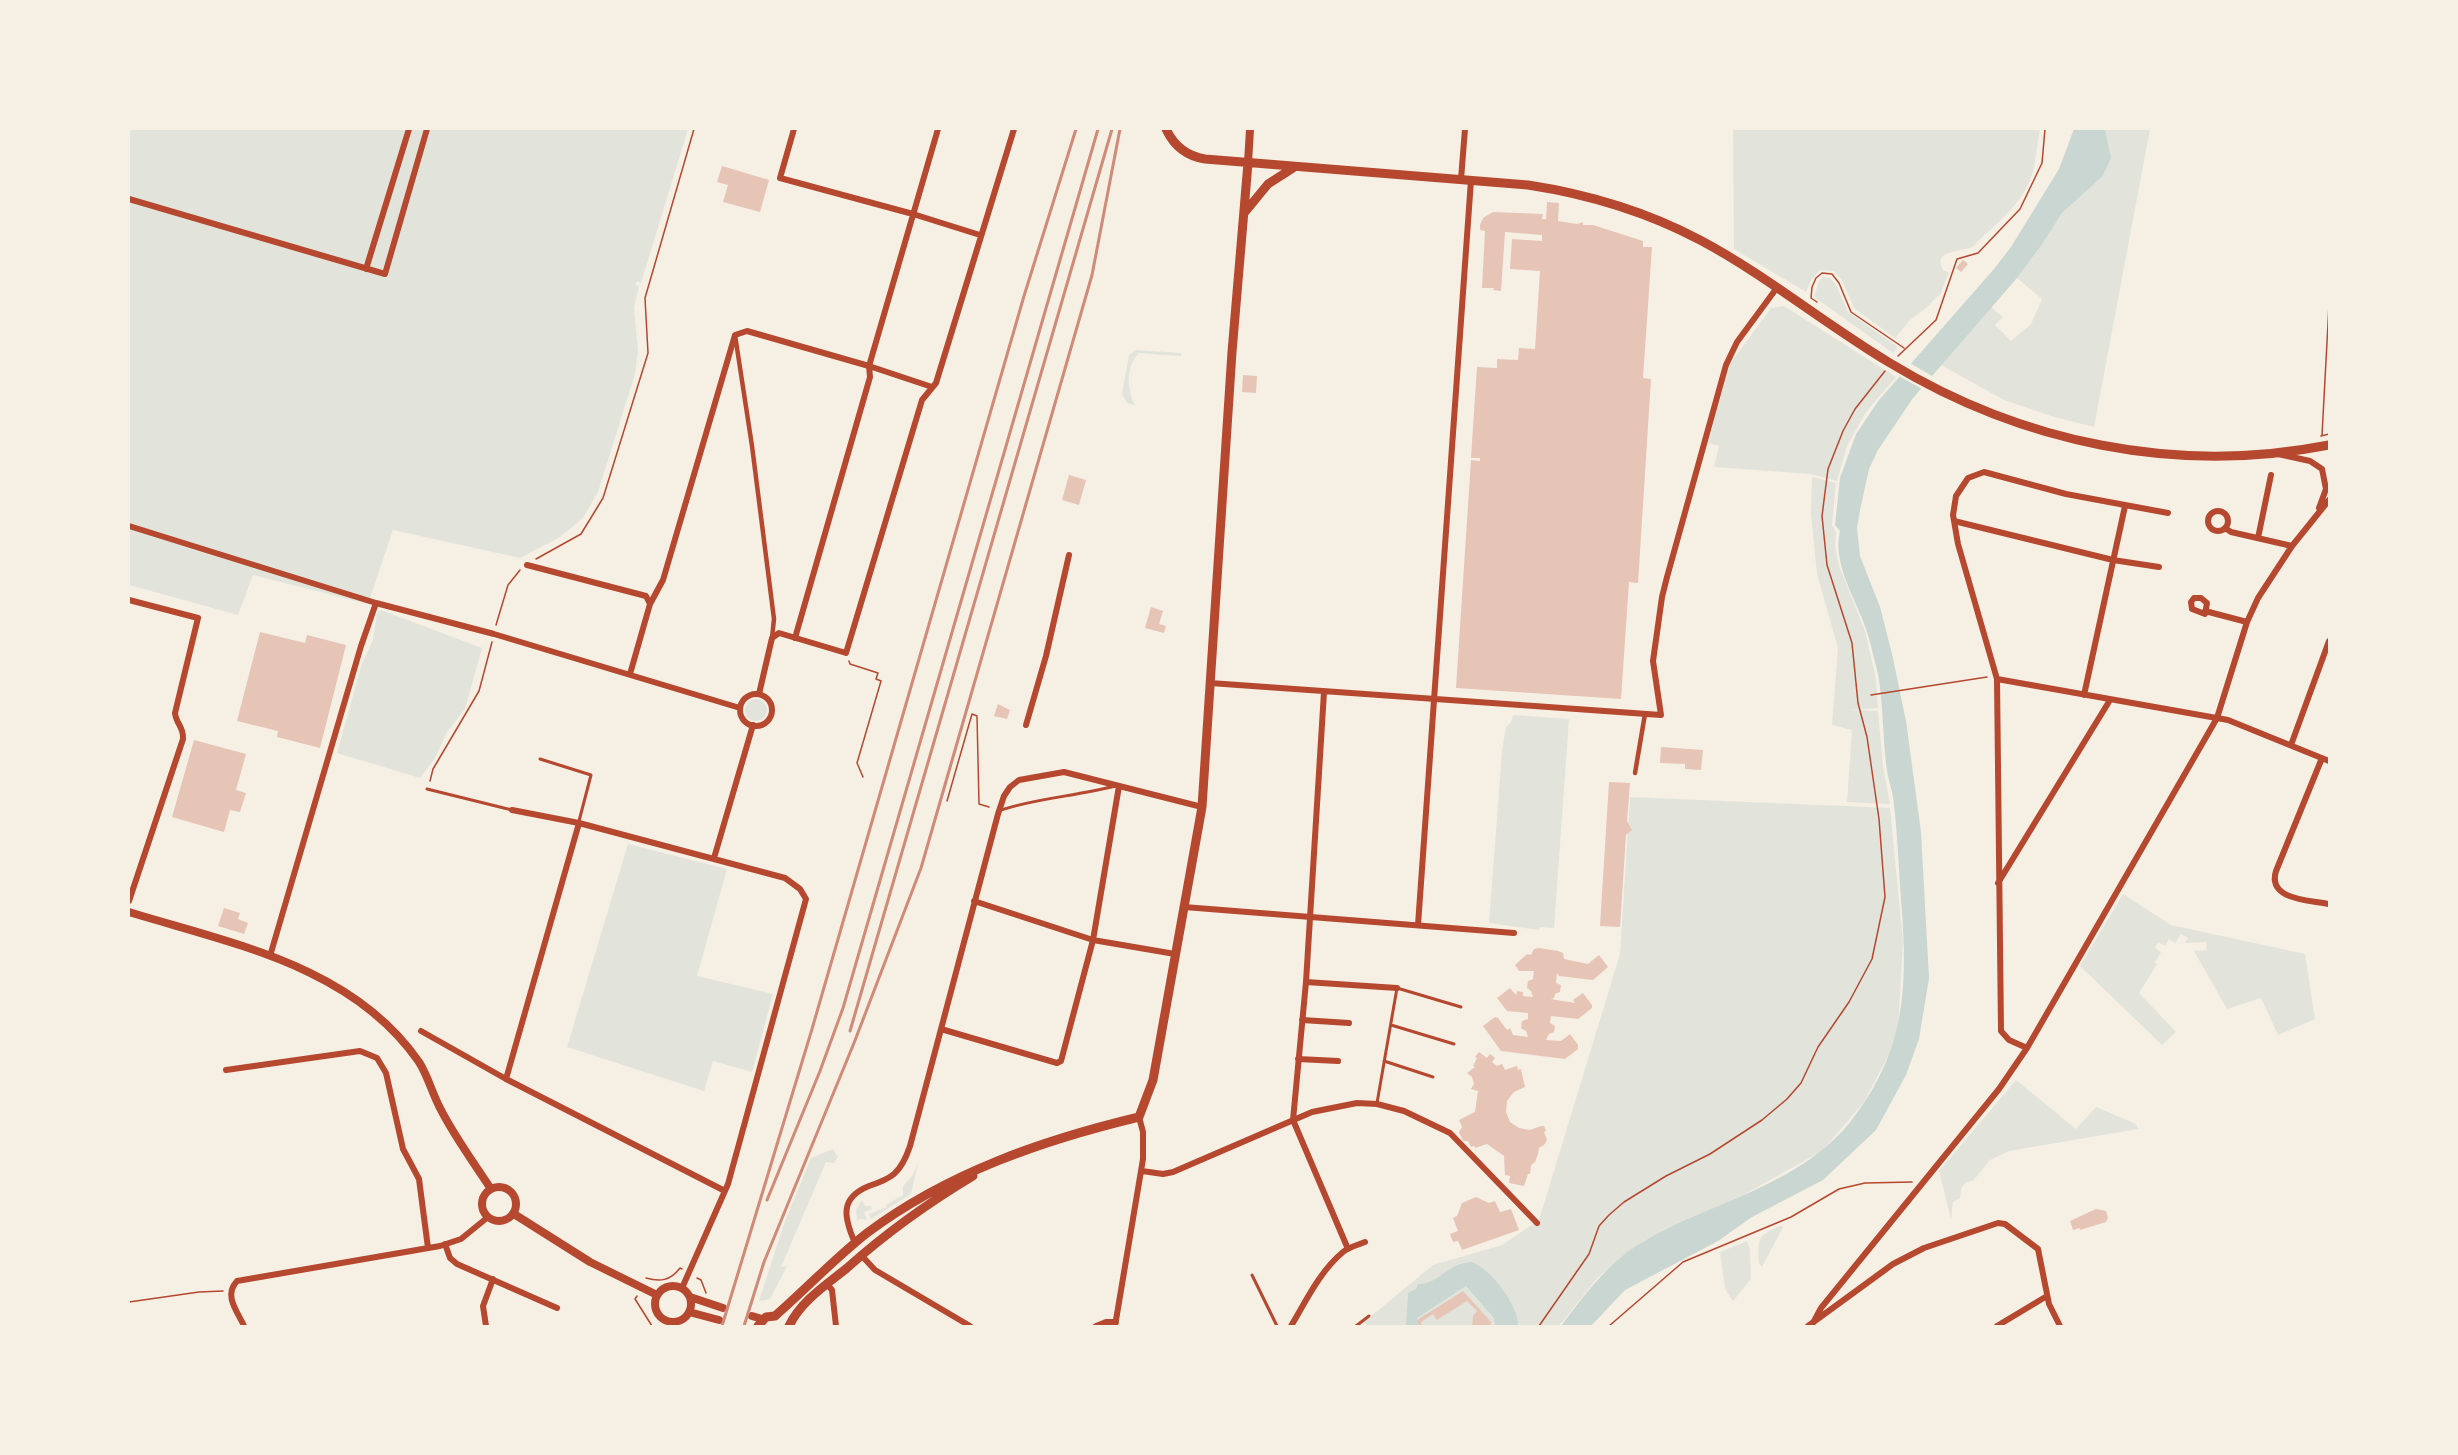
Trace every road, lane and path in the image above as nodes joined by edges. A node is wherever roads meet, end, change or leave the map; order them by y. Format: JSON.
{"nodes":[{"id":1,"x":409,"y":129,"type":"edge"},
{"id":2,"x":427,"y":129,"type":"edge"},
{"id":3,"x":694,"y":129,"type":"edge"},
{"id":4,"x":794,"y":129,"type":"edge"},
{"id":5,"x":939,"y":129,"type":"edge"},
{"id":6,"x":1014,"y":129,"type":"edge"},
{"id":7,"x":1166,"y":129,"type":"edge"},
{"id":8,"x":1250,"y":129,"type":"edge"},
{"id":9,"x":1465,"y":129,"type":"edge"},
{"id":10,"x":2045,"y":129,"type":"edge"},
{"id":11,"x":1248,"y":163,"type":"junction"},
{"id":12,"x":1293,"y":168,"type":"junction"},
{"id":13,"x":1466,"y":179,"type":"junction"},
{"id":14,"x":129,"y":199,"type":"edge"},
{"id":15,"x":1245,"y":212,"type":"junction"},
{"id":16,"x":913,"y":214,"type":"junction"},
{"id":17,"x":981,"y":235,"type":"junction"},
{"id":18,"x":366,"y":269,"type":"junction"},
{"id":19,"x":1776,"y":289,"type":"junction"},
{"id":20,"x":1811,"y":298,"type":"dead end"},
{"id":21,"x":2329,"y":304,"type":"edge"},
{"id":22,"x":735,"y":335,"type":"junction"},
{"id":23,"x":1904,"y":348,"type":"junction"},
{"id":24,"x":1897,"y":357,"type":"dead end"},
{"id":25,"x":1890,"y":365,"type":"dead end"},
{"id":26,"x":869,"y":366,"type":"junction"},
{"id":27,"x":932,"y":387,"type":"junction"},
{"id":28,"x":2329,"y":434,"type":"edge"},
{"id":29,"x":2322,"y":435,"type":"junction"},
{"id":30,"x":2314,"y":437,"type":"dead end"},
{"id":31,"x":2329,"y":446,"type":"edge"},
{"id":32,"x":2277,"y":454,"type":"junction"},
{"id":33,"x":2271,"y":475,"type":"dead end"},
{"id":34,"x":2329,"y":500,"type":"edge"},
{"id":35,"x":2125,"y":506,"type":"junction"},
{"id":36,"x":2168,"y":513,"type":"dead end"},
{"id":37,"x":2316,"y":516,"type":"junction"},
{"id":38,"x":1954,"y":521,"type":"junction"},
{"id":39,"x":129,"y":526,"type":"edge"},
{"id":40,"x":2225,"y":528,"type":"dead end"},
{"id":41,"x":2258,"y":538,"type":"junction"},
{"id":42,"x":2292,"y":546,"type":"junction"},
{"id":43,"x":1069,"y":555,"type":"dead end"},
{"id":44,"x":2113,"y":560,"type":"junction"},
{"id":45,"x":527,"y":564,"type":"junction"},
{"id":46,"x":2158,"y":567,"type":"dead end"},
{"id":47,"x":129,"y":600,"type":"edge"},
{"id":48,"x":376,"y":603,"type":"junction"},
{"id":49,"x":650,"y":604,"type":"junction"},
{"id":50,"x":2205,"y":611,"type":"dead end"},
{"id":51,"x":2247,"y":622,"type":"junction"},
{"id":52,"x":494,"y":634,"type":"junction"},
{"id":53,"x":772,"y":638,"type":"junction"},
{"id":54,"x":795,"y":638,"type":"junction"},
{"id":55,"x":2328,"y":645,"type":"edge"},
{"id":56,"x":846,"y":653,"type":"junction"},
{"id":57,"x":630,"y":674,"type":"junction"},
{"id":58,"x":1997,"y":679,"type":"junction"},
{"id":59,"x":1210,"y":683,"type":"junction"},
{"id":60,"x":1324,"y":692,"type":"junction"},
{"id":61,"x":759,"y":694,"type":"junction"},
{"id":62,"x":1871,"y":695,"type":"dead end"},
{"id":63,"x":2084,"y":695,"type":"junction"},
{"id":64,"x":1434,"y":700,"type":"junction"},
{"id":65,"x":2110,"y":700,"type":"junction"},
{"id":66,"x":740,"y":708,"type":"junction"},
{"id":67,"x":1645,"y":714,"type":"junction"},
{"id":68,"x":2217,"y":718,"type":"junction"},
{"id":69,"x":753,"y":725,"type":"junction"},
{"id":70,"x":1026,"y":725,"type":"dead end"},
{"id":71,"x":2291,"y":746,"type":"junction"},
{"id":72,"x":2322,"y":758,"type":"junction"},
{"id":73,"x":540,"y":759,"type":"dead end"},
{"id":74,"x":2329,"y":761,"type":"edge"},
{"id":75,"x":1635,"y":773,"type":"dead end"},
{"id":76,"x":863,"y":777,"type":"dead end"},
{"id":77,"x":1118,"y":786,"type":"junction"},
{"id":78,"x":427,"y":789,"type":"joint"},
{"id":79,"x":947,"y":801,"type":"dead end"},
{"id":80,"x":989,"y":807,"type":"dead end"},
{"id":81,"x":1202,"y":807,"type":"junction"},
{"id":82,"x":512,"y":810,"type":"joint"},
{"id":83,"x":999,"y":811,"type":"junction"},
{"id":84,"x":579,"y":823,"type":"junction"},
{"id":85,"x":714,"y":858,"type":"junction"},
{"id":86,"x":1998,"y":884,"type":"junction"},
{"id":87,"x":129,"y":901,"type":"edge"},
{"id":88,"x":974,"y":901,"type":"junction"},
{"id":89,"x":2329,"y":904,"type":"edge"},
{"id":90,"x":1184,"y":907,"type":"junction"},
{"id":91,"x":129,"y":912,"type":"edge"},
{"id":92,"x":1310,"y":916,"type":"junction"},
{"id":93,"x":1418,"y":925,"type":"junction"},
{"id":94,"x":1514,"y":933,"type":"dead end"},
{"id":95,"x":1093,"y":940,"type":"junction"},
{"id":96,"x":1175,"y":954,"type":"junction"},
{"id":97,"x":270,"y":956,"type":"junction"},
{"id":98,"x":1306,"y":982,"type":"junction"},
{"id":99,"x":1397,"y":988,"type":"junction"},
{"id":100,"x":1461,"y":1007,"type":"dead end"},
{"id":101,"x":1302,"y":1020,"type":"junction"},
{"id":102,"x":1349,"y":1023,"type":"dead end"},
{"id":103,"x":1390,"y":1024,"type":"junction"},
{"id":104,"x":941,"y":1029,"type":"junction"},
{"id":105,"x":421,"y":1031,"type":"dead end"},
{"id":106,"x":1454,"y":1044,"type":"dead end"},
{"id":107,"x":2027,"y":1048,"type":"junction"},
{"id":108,"x":1298,"y":1059,"type":"junction"},
{"id":109,"x":1338,"y":1061,"type":"dead end"},
{"id":110,"x":1384,"y":1061,"type":"junction"},
{"id":111,"x":226,"y":1070,"type":"dead end"},
{"id":112,"x":1433,"y":1077,"type":"dead end"},
{"id":113,"x":506,"y":1079,"type":"junction"},
{"id":114,"x":1377,"y":1104,"type":"junction"},
{"id":115,"x":1139,"y":1117,"type":"junction"},
{"id":116,"x":1293,"y":1120,"type":"junction"},
{"id":117,"x":1008,"y":1158,"type":"junction"},
{"id":118,"x":1142,"y":1171,"type":"junction"},
{"id":119,"x":1925,"y":1182,"type":"junction"},
{"id":120,"x":491,"y":1190,"type":"junction"},
{"id":121,"x":725,"y":1191,"type":"junction"},
{"id":122,"x":514,"y":1214,"type":"junction"},
{"id":123,"x":488,"y":1217,"type":"junction"},
{"id":124,"x":1537,"y":1223,"type":"dead end"},
{"id":125,"x":1365,"y":1242,"type":"dead end"},
{"id":126,"x":855,"y":1243,"type":"junction"},
{"id":127,"x":445,"y":1244,"type":"junction"},
{"id":128,"x":428,"y":1248,"type":"junction"},
{"id":129,"x":1348,"y":1250,"type":"junction"},
{"id":130,"x":861,"y":1255,"type":"junction"},
{"id":131,"x":1252,"y":1275,"type":"dead end"},
{"id":132,"x":493,"y":1279,"type":"junction"},
{"id":133,"x":826,"y":1283,"type":"junction"},
{"id":134,"x":682,"y":1288,"type":"junction"},
{"id":135,"x":231,"y":1291,"type":"junction"},
{"id":136,"x":657,"y":1295,"type":"junction"},
{"id":137,"x":2047,"y":1296,"type":"junction"},
{"id":138,"x":690,"y":1297,"type":"junction"},
{"id":139,"x":635,"y":1299,"type":"dead end"},
{"id":140,"x":129,"y":1302,"type":"edge"},
{"id":141,"x":558,"y":1308,"type":"dead end"},
{"id":142,"x":723,"y":1308,"type":"dead end"},
{"id":143,"x":689,"y":1312,"type":"junction"},
{"id":144,"x":775,"y":1316,"type":"junction"},
{"id":145,"x":1368,"y":1316,"type":"dead end"},
{"id":146,"x":719,"y":1320,"type":"dead end"},
{"id":147,"x":757,"y":1320,"type":"edge"},
{"id":148,"x":671,"y":1324,"type":"edge"},
{"id":149,"x":1115,"y":1324,"type":"edge"},
{"id":150,"x":1810,"y":1324,"type":"edge"},
{"id":151,"x":244,"y":1326,"type":"edge"},
{"id":152,"x":486,"y":1326,"type":"edge"},
{"id":153,"x":652,"y":1326,"type":"edge"},
{"id":154,"x":788,"y":1326,"type":"edge"},
{"id":155,"x":836,"y":1326,"type":"edge"},
{"id":156,"x":970,"y":1326,"type":"edge"},
{"id":157,"x":1096,"y":1326,"type":"edge"},
{"id":158,"x":1277,"y":1326,"type":"edge"},
{"id":159,"x":1291,"y":1326,"type":"edge"},
{"id":160,"x":1356,"y":1326,"type":"edge"},
{"id":161,"x":1539,"y":1326,"type":"edge"},
{"id":162,"x":1609,"y":1326,"type":"edge"},
{"id":163,"x":1997,"y":1326,"type":"edge"},
{"id":164,"x":2060,"y":1326,"type":"edge"}],
"edges":[{"from":1,"to":18,"type":"street"},
{"from":2,"to":18,"type":"street"},
{"from":3,"to":45,"type":"path"},
{"from":4,"to":16,"type":"street"},
{"from":5,"to":16,"type":"street"},
{"from":6,"to":17,"type":"street"},
{"from":7,"to":11,"type":"main road"},
{"from":8,"to":11,"type":"street"},
{"from":9,"to":13,"type":"street"},
{"from":10,"to":23,"type":"path"},
{"from":11,"to":12,"type":"main road"},
{"from":11,"to":15,"type":"main road"},
{"from":12,"to":13,"type":"main road"},
{"from":12,"to":15,"type":"main road"},
{"from":13,"to":19,"type":"main road"},
{"from":13,"to":64,"type":"street"},
{"from":14,"to":18,"type":"street"},
{"from":15,"to":59,"type":"main road"},
{"from":16,"to":17,"type":"street"},
{"from":16,"to":26,"type":"street"},
{"from":17,"to":27,"type":"street"},
{"from":19,"to":32,"type":"main road"},
{"from":19,"to":67,"type":"street"},
{"from":20,"to":23,"type":"path"},
{"from":21,"to":29,"type":"path"},
{"from":22,"to":26,"type":"street"},
{"from":22,"to":49,"type":"street"},
{"from":22,"to":53,"type":"street"},
{"from":23,"to":24,"type":"path"},
{"from":25,"to":161,"type":"path"},
{"from":26,"to":27,"type":"street"},
{"from":26,"to":54,"type":"street"},
{"from":27,"to":56,"type":"street"},
{"from":28,"to":29,"type":"path"},
{"from":29,"to":30,"type":"path"},
{"from":31,"to":32,"type":"main road"},
{"from":32,"to":37,"type":"street"},
{"from":33,"to":41,"type":"street"},
{"from":34,"to":37,"type":"street"},
{"from":35,"to":36,"type":"street"},
{"from":35,"to":38,"type":"street"},
{"from":35,"to":44,"type":"street"},
{"from":37,"to":42,"type":"street"},
{"from":38,"to":44,"type":"street"},
{"from":38,"to":58,"type":"street"},
{"from":39,"to":48,"type":"street"},
{"from":40,"to":41,"type":"street"},
{"from":41,"to":42,"type":"street"},
{"from":42,"to":51,"type":"street"},
{"from":43,"to":70,"type":"street"},
{"from":44,"to":46,"type":"street"},
{"from":44,"to":63,"type":"street"},
{"from":45,"to":49,"type":"street"},
{"from":45,"to":52,"type":"path"},
{"from":47,"to":87,"type":"street"},
{"from":48,"to":52,"type":"street"},
{"from":48,"to":97,"type":"street"},
{"from":49,"to":57,"type":"street"},
{"from":50,"to":51,"type":"street"},
{"from":51,"to":68,"type":"street"},
{"from":52,"to":57,"type":"street"},
{"from":52,"to":78,"type":"path"},
{"from":53,"to":54,"type":"street"},
{"from":53,"to":61,"type":"street"},
{"from":54,"to":56,"type":"street"},
{"from":55,"to":71,"type":"street"},
{"from":56,"to":76,"type":"path"},
{"from":57,"to":66,"type":"street"},
{"from":58,"to":62,"type":"path"},
{"from":58,"to":63,"type":"street"},
{"from":58,"to":86,"type":"street"},
{"from":59,"to":60,"type":"street"},
{"from":59,"to":81,"type":"main road"},
{"from":60,"to":64,"type":"street"},
{"from":60,"to":92,"type":"street"},
{"from":61,"to":66,"type":"street"},
{"from":61,"to":69,"type":"street"},
{"from":63,"to":65,"type":"street"},
{"from":64,"to":67,"type":"street"},
{"from":64,"to":93,"type":"street"},
{"from":65,"to":68,"type":"street"},
{"from":65,"to":86,"type":"street"},
{"from":66,"to":69,"type":"street"},
{"from":67,"to":75,"type":"street"},
{"from":68,"to":71,"type":"street"},
{"from":68,"to":107,"type":"street"},
{"from":69,"to":85,"type":"street"},
{"from":71,"to":72,"type":"street"},
{"from":72,"to":74,"type":"street"},
{"from":72,"to":89,"type":"street"},
{"from":73,"to":84,"type":"lane"},
{"from":77,"to":81,"type":"street"},
{"from":77,"to":83,"type":"lane"},
{"from":77,"to":83,"type":"street"},
{"from":77,"to":95,"type":"street"},
{"from":78,"to":82,"type":"lane"},
{"from":79,"to":80,"type":"path"},
{"from":81,"to":90,"type":"main road"},
{"from":82,"to":84,"type":"street"},
{"from":83,"to":88,"type":"street"},
{"from":84,"to":85,"type":"street"},
{"from":84,"to":113,"type":"street"},
{"from":85,"to":121,"type":"street"},
{"from":86,"to":107,"type":"street"},
{"from":88,"to":95,"type":"street"},
{"from":88,"to":104,"type":"street"},
{"from":90,"to":92,"type":"street"},
{"from":90,"to":96,"type":"main road"},
{"from":91,"to":97,"type":"street"},
{"from":92,"to":93,"type":"street"},
{"from":92,"to":98,"type":"street"},
{"from":93,"to":94,"type":"street"},
{"from":95,"to":96,"type":"street"},
{"from":95,"to":104,"type":"street"},
{"from":96,"to":115,"type":"main road"},
{"from":97,"to":120,"type":"street"},
{"from":98,"to":99,"type":"street"},
{"from":98,"to":101,"type":"street"},
{"from":99,"to":100,"type":"lane"},
{"from":99,"to":103,"type":"lane"},
{"from":101,"to":102,"type":"street"},
{"from":101,"to":108,"type":"street"},
{"from":103,"to":106,"type":"lane"},
{"from":103,"to":110,"type":"lane"},
{"from":104,"to":126,"type":"street"},
{"from":105,"to":113,"type":"street"},
{"from":107,"to":119,"type":"street"},
{"from":108,"to":109,"type":"street"},
{"from":108,"to":116,"type":"street"},
{"from":110,"to":112,"type":"lane"},
{"from":110,"to":114,"type":"lane"},
{"from":111,"to":128,"type":"street"},
{"from":113,"to":121,"type":"street"},
{"from":114,"to":116,"type":"street"},
{"from":114,"to":124,"type":"street"},
{"from":115,"to":117,"type":"main road"},
{"from":115,"to":118,"type":"street"},
{"from":116,"to":118,"type":"street"},
{"from":116,"to":129,"type":"street"},
{"from":117,"to":126,"type":"main road"},
{"from":117,"to":130,"type":"main road"},
{"from":118,"to":149,"type":"street"},
{"from":119,"to":150,"type":"street"},
{"from":119,"to":162,"type":"path"},
{"from":120,"to":122,"type":"street"},
{"from":120,"to":123,"type":"street"},
{"from":121,"to":134,"type":"street"},
{"from":122,"to":123,"type":"street"},
{"from":122,"to":136,"type":"street"},
{"from":123,"to":127,"type":"street"},
{"from":125,"to":129,"type":"street"},
{"from":126,"to":130,"type":"main road"},
{"from":126,"to":144,"type":"main road"},
{"from":127,"to":128,"type":"street"},
{"from":127,"to":132,"type":"street"},
{"from":128,"to":135,"type":"street"},
{"from":129,"to":159,"type":"street"},
{"from":130,"to":133,"type":"main road"},
{"from":130,"to":156,"type":"street"},
{"from":131,"to":158,"type":"lane"},
{"from":132,"to":141,"type":"street"},
{"from":132,"to":152,"type":"street"},
{"from":133,"to":154,"type":"main road"},
{"from":133,"to":155,"type":"street"},
{"from":134,"to":136,"type":"street"},
{"from":134,"to":138,"type":"street"},
{"from":135,"to":140,"type":"path"},
{"from":135,"to":151,"type":"street"},
{"from":136,"to":148,"type":"street"},
{"from":137,"to":150,"type":"street"},
{"from":137,"to":163,"type":"street"},
{"from":137,"to":164,"type":"street"},
{"from":138,"to":142,"type":"street"},
{"from":138,"to":143,"type":"street"},
{"from":139,"to":153,"type":"path"},
{"from":143,"to":146,"type":"street"},
{"from":143,"to":148,"type":"street"},
{"from":144,"to":147,"type":"main road"},
{"from":144,"to":154,"type":"main road"},
{"from":145,"to":160,"type":"lane"},
{"from":149,"to":157,"type":"street"}]}
